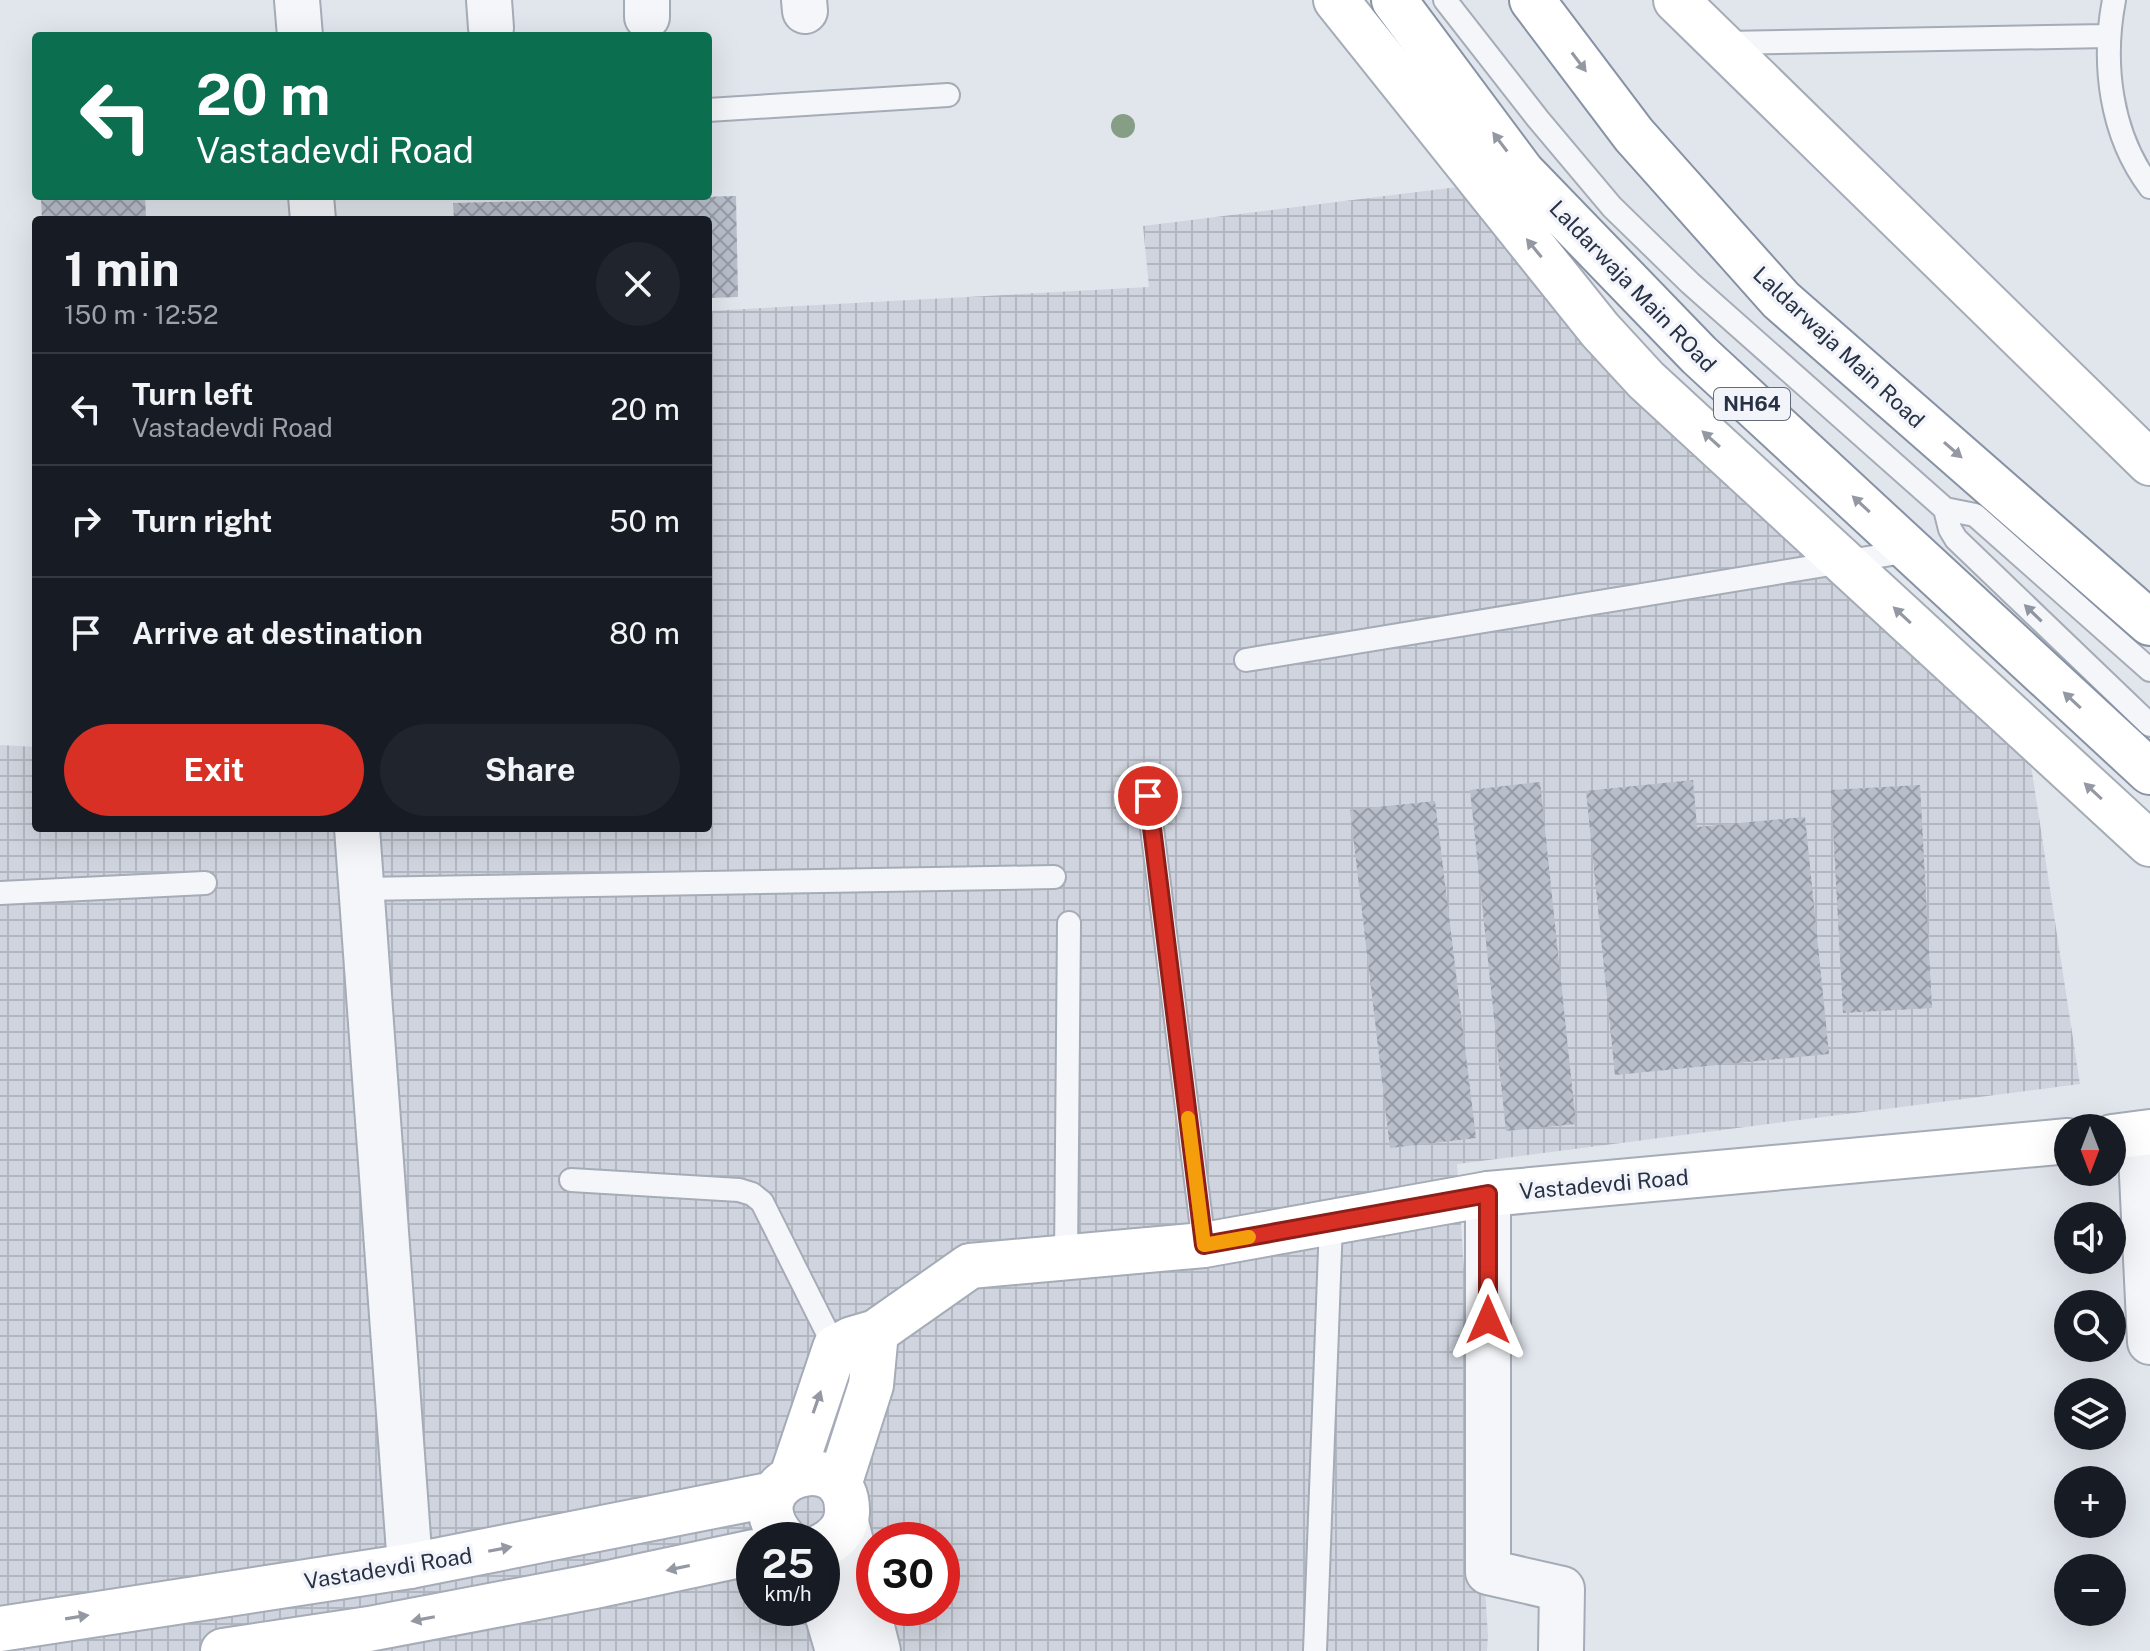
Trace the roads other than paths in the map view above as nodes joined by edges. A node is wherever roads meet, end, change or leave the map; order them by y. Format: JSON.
{"nodes":[{"id":1,"x":297,"y":0,"type":"edge"},
{"id":2,"x":1336,"y":0,"type":"edge"},
{"id":3,"x":1394,"y":0,"type":"edge"},
{"id":4,"x":1445,"y":0,"type":"edge"},
{"id":5,"x":1532,"y":0,"type":"edge"},
{"id":6,"x":1676,"y":0,"type":"edge"},
{"id":7,"x":2114,"y":0,"type":"edge"},
{"id":8,"x":300,"y":32,"type":"edge"},
{"id":9,"x":2107,"y":36,"type":"junction"},
{"id":10,"x":1722,"y":44,"type":"junction"},
{"id":11,"x":948,"y":95,"type":"dead end"},
{"id":12,"x":712,"y":110,"type":"edge"},
{"id":13,"x":2150,"y":187,"type":"edge"},
{"id":14,"x":2150,"y":463,"type":"edge"},
{"id":15,"x":1945,"y":509,"type":"junction"},
{"id":16,"x":1911,"y":551,"type":"junction"},
{"id":17,"x":1845,"y":562,"type":"junction"},
{"id":18,"x":2150,"y":623,"type":"edge"},
{"id":19,"x":1246,"y":660,"type":"dead end"},
{"id":20,"x":2150,"y":670,"type":"edge"},
{"id":21,"x":2150,"y":725,"type":"edge"},
{"id":22,"x":2150,"y":772,"type":"edge"},
{"id":23,"x":1148,"y":796,"type":"dead end"},
{"id":24,"x":357,"y":832,"type":"edge"},
{"id":25,"x":2150,"y":844,"type":"edge"},
{"id":26,"x":1054,"y":877,"type":"dead end"},
{"id":27,"x":205,"y":883,"type":"dead end"},
{"id":28,"x":361,"y":889,"type":"junction"},
{"id":29,"x":0,"y":893,"type":"edge"},
{"id":30,"x":1069,"y":923,"type":"dead end"},
{"id":31,"x":2134,"y":1135,"type":"edge"},
{"id":32,"x":2054,"y":1142,"type":"edge"},
{"id":33,"x":571,"y":1180,"type":"dead end"},
{"id":34,"x":1488,"y":1194,"type":"junction"},
{"id":35,"x":1331,"y":1223,"type":"junction"},
{"id":36,"x":1204,"y":1245,"type":"junction"},
{"id":37,"x":1066,"y":1258,"type":"junction"},
{"id":38,"x":876,"y":1332,"type":"junction"},
{"id":39,"x":2150,"y":1342,"type":"edge"},
{"id":40,"x":835,"y":1348,"type":"junction"},
{"id":41,"x":783,"y":1485,"type":"junction"},
{"id":42,"x":836,"y":1518,"type":"edge"},
{"id":43,"x":773,"y":1522,"type":"edge"},
{"id":44,"x":736,"y":1556,"type":"edge"},
{"id":45,"x":410,"y":1566,"type":"junction"},
{"id":46,"x":364,"y":1573,"type":"junction"},
{"id":47,"x":318,"y":1579,"type":"junction"},
{"id":48,"x":831,"y":1626,"type":"edge"},
{"id":49,"x":0,"y":1629,"type":"edge"},
{"id":50,"x":370,"y":1640,"type":"edge"},
{"id":51,"x":323,"y":1643,"type":"edge"},
{"id":52,"x":223,"y":1651,"type":"edge"},
{"id":53,"x":838,"y":1651,"type":"edge"},
{"id":54,"x":878,"y":1651,"type":"edge"},
{"id":55,"x":1315,"y":1651,"type":"edge"},
{"id":56,"x":1561,"y":1651,"type":"edge"}],
"edges":[{"from":1,"to":8,"type":"street"},
{"from":17,"to":2,"type":"main road","one_way":true},
{"from":16,"to":3,"type":"main road","name":"Laldarwaja Main ROad","number":"NH64","one_way":true},
{"from":4,"to":15,"type":"lane"},
{"from":5,"to":18,"type":"main road","name":"Laldarwaja Main Road","one_way":true},
{"from":6,"to":10,"type":"main road"},
{"from":7,"to":9,"type":"lane"},
{"from":9,"to":10,"type":"lane"},
{"from":9,"to":13,"type":"lane"},
{"from":10,"to":14,"type":"main road"},
{"from":11,"to":12,"type":"lane"},
{"from":15,"to":20,"type":"lane"},
{"from":21,"to":15,"type":"lane","one_way":true},
{"from":16,"to":17,"type":"lane"},
{"from":22,"to":16,"type":"main road","name":"Laldarwaja Main ROad","number":"NH64","one_way":true},
{"from":17,"to":19,"type":"lane"},
{"from":25,"to":17,"type":"main road","one_way":true},
{"from":23,"to":36,"type":"lane"},
{"from":24,"to":28,"type":"street"},
{"from":26,"to":28,"type":"lane"},
{"from":27,"to":29,"type":"lane"},
{"from":28,"to":45,"type":"street"},
{"from":30,"to":37,"type":"lane"},
{"from":31,"to":39,"type":"street"},
{"from":32,"to":34,"type":"main road","name":"Vastadevdi Road"},
{"from":33,"to":40,"type":"lane"},
{"from":34,"to":35,"type":"main road","name":"Vastadevdi Road"},
{"from":34,"to":56,"type":"street"},
{"from":35,"to":36,"type":"main road","name":"Vastadevdi Road"},
{"from":35,"to":55,"type":"lane"},
{"from":36,"to":37,"type":"main road","name":"Vastadevdi Road"},
{"from":37,"to":38,"type":"main road","name":"Vastadevdi Road"},
{"from":38,"to":40,"type":"main road","name":"Vastadevdi Road"},
{"from":38,"to":42,"type":"main road"},
{"from":41,"to":40,"type":"main road","one_way":true},
{"from":41,"to":42,"type":"main road","name":"Vastadevdi Road"},
{"from":41,"to":43,"type":"main road"},
{"from":45,"to":41,"type":"main road","name":"Vastadevdi Road","one_way":true},
{"from":42,"to":54,"type":"street"},
{"from":44,"to":50,"type":"main road","one_way":true},
{"from":45,"to":46,"type":"main road","name":"Vastadevdi Road"},
{"from":46,"to":47,"type":"main road","name":"Vastadevdi Road"},
{"from":46,"to":50,"type":"main road"},
{"from":49,"to":47,"type":"main road","name":"Vastadevdi Road","one_way":true},
{"from":47,"to":51,"type":"main road"},
{"from":48,"to":53,"type":"street"},
{"from":50,"to":51,"type":"main road"},
{"from":51,"to":52,"type":"main road"}]}
